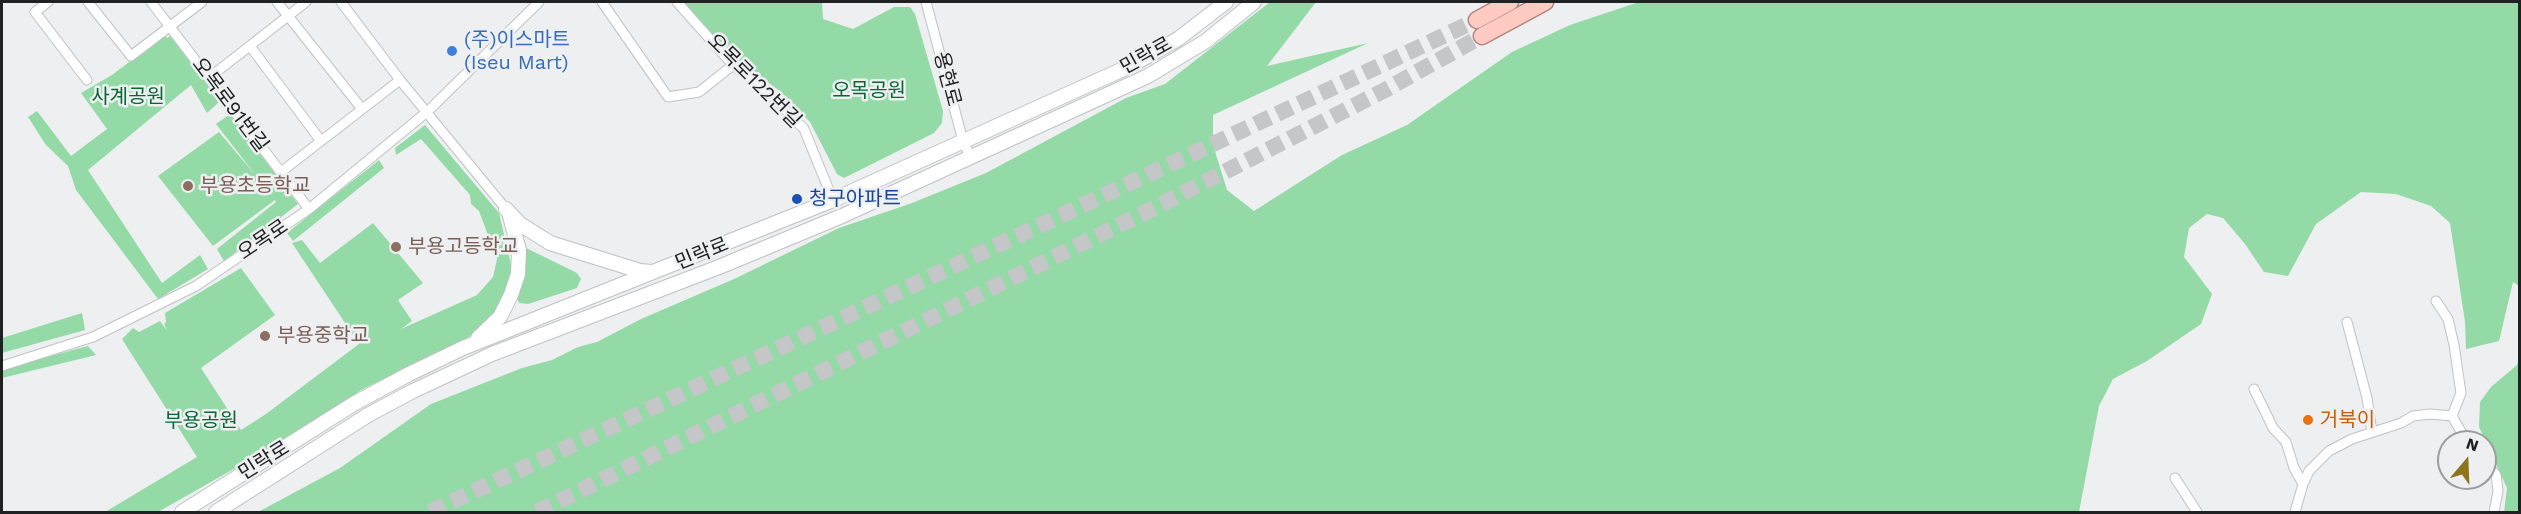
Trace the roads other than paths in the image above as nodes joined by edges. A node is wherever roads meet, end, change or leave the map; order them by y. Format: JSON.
{"nodes":[{"id":1,"x":48,"y":2,"type":"edge"},
{"id":2,"x":88,"y":2,"type":"edge"},
{"id":3,"x":151,"y":2,"type":"edge"},
{"id":4,"x":202,"y":2,"type":"edge"},
{"id":5,"x":277,"y":2,"type":"edge"},
{"id":6,"x":306,"y":2,"type":"edge"},
{"id":7,"x":341,"y":2,"type":"edge"},
{"id":8,"x":539,"y":2,"type":"edge"},
{"id":9,"x":602,"y":2,"type":"edge"},
{"id":10,"x":677,"y":2,"type":"edge"},
{"id":11,"x":926,"y":2,"type":"edge"},
{"id":12,"x":1226,"y":2,"type":"edge"},
{"id":13,"x":1254,"y":2,"type":"edge"},
{"id":14,"x":1510,"y":2,"type":"edge"},
{"id":15,"x":1545,"y":2,"type":"edge"},
{"id":16,"x":288,"y":16,"type":"junction"},
{"id":17,"x":170,"y":26,"type":"junction"},
{"id":18,"x":250,"y":46,"type":"junction"},
{"id":19,"x":733,"y":64,"type":"junction"},
{"id":20,"x":210,"y":77,"type":"junction"},
{"id":21,"x":87,"y":80,"type":"dead end"},
{"id":22,"x":400,"y":80,"type":"junction"},
{"id":23,"x":362,"y":109,"type":"junction"},
{"id":24,"x":428,"y":111,"type":"junction"},
{"id":25,"x":321,"y":141,"type":"junction"},
{"id":26,"x":963,"y":141,"type":"junction"},
{"id":27,"x":970,"y":156,"type":"junction"},
{"id":28,"x":281,"y":172,"type":"junction"},
{"id":29,"x":833,"y":200,"type":"junction"},
{"id":30,"x":309,"y":208,"type":"junction"},
{"id":31,"x":506,"y":209,"type":"junction"},
{"id":32,"x":598,"y":258,"type":"junction"},
{"id":33,"x":660,"y":271,"type":"junction"},
{"id":34,"x":616,"y":288,"type":"junction"},
{"id":35,"x":2436,"y":301,"type":"dead end"},
{"id":36,"x":2346,"y":322,"type":"dead end"},
{"id":37,"x":462,"y":348,"type":"junction"},
{"id":38,"x":2,"y":366,"type":"edge"},
{"id":39,"x":2254,"y":389,"type":"dead end"},
{"id":40,"x":2452,"y":416,"type":"junction"},
{"id":41,"x":2460,"y":430,"type":"edge"},
{"id":42,"x":2372,"y":432,"type":"junction"},
{"id":43,"x":2175,"y":478,"type":"dead end"},
{"id":44,"x":2497,"y":483,"type":"edge"},
{"id":45,"x":2303,"y":484,"type":"junction"},
{"id":46,"x":182,"y":513,"type":"edge"},
{"id":47,"x":216,"y":513,"type":"edge"},
{"id":48,"x":2197,"y":513,"type":"edge"},
{"id":49,"x":2295,"y":513,"type":"edge"},
{"id":50,"x":2494,"y":513,"type":"edge"}],
"edges":[{"from":1,"to":21,"type":"street"},
{"from":2,"to":17,"type":"street"},
{"from":3,"to":17,"type":"street","name":"오목로91번길"},
{"from":4,"to":17,"type":"street"},
{"from":5,"to":16,"type":"street"},
{"from":6,"to":16,"type":"street"},
{"from":7,"to":22,"type":"street"},
{"from":8,"to":24,"type":"street","name":"오목로"},
{"from":9,"to":19,"type":"street"},
{"from":10,"to":19,"type":"street","name":"오목로122번길"},
{"from":11,"to":26,"type":"street","name":"용현로"},
{"from":12,"to":26,"type":"main road","name":"민락로"},
{"from":13,"to":27,"type":"main road","name":"민락로"},
{"from":14,"to":15,"type":"highway"},
{"from":16,"to":18,"type":"street"},
{"from":16,"to":23,"type":"street"},
{"from":17,"to":20,"type":"street","name":"오목로91번길"},
{"from":18,"to":20,"type":"street"},
{"from":18,"to":25,"type":"street"},
{"from":19,"to":29,"type":"street","name":"오목로122번길"},
{"from":20,"to":28,"type":"street","name":"오목로91번길"},
{"from":22,"to":23,"type":"street"},
{"from":22,"to":24,"type":"street"},
{"from":23,"to":25,"type":"street"},
{"from":24,"to":30,"type":"street","name":"오목로"},
{"from":24,"to":31,"type":"street"},
{"from":25,"to":28,"type":"street"},
{"from":26,"to":27,"type":"street","name":"용현로"},
{"from":26,"to":29,"type":"main road","name":"민락로"},
{"from":27,"to":47,"type":"main road","name":"민락로"},
{"from":28,"to":30,"type":"street","name":"오목로91번길"},
{"from":29,"to":33,"type":"main road","name":"민락로"},
{"from":30,"to":38,"type":"street","name":"오목로"},
{"from":31,"to":32,"type":"main road"},
{"from":31,"to":37,"type":"main road"},
{"from":32,"to":33,"type":"main road"},
{"from":32,"to":34,"type":"main road"},
{"from":33,"to":34,"type":"main road","name":"민락로"},
{"from":34,"to":37,"type":"main road","name":"민락로"},
{"from":35,"to":40,"type":"street"},
{"from":36,"to":42,"type":"street"},
{"from":37,"to":46,"type":"main road","name":"민락로"},
{"from":39,"to":45,"type":"street"},
{"from":40,"to":41,"type":"street"},
{"from":40,"to":42,"type":"street"},
{"from":42,"to":45,"type":"street"},
{"from":43,"to":48,"type":"street"},
{"from":44,"to":50,"type":"street"},
{"from":45,"to":49,"type":"street"}]}
